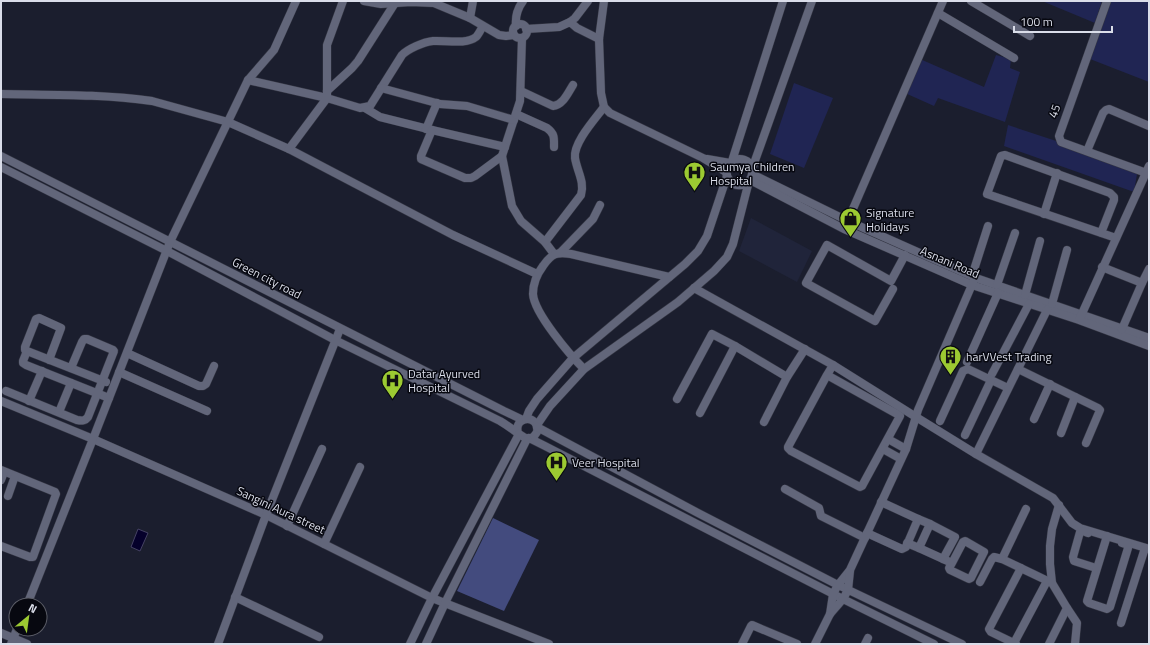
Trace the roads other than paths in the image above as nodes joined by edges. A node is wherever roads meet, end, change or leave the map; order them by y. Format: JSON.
{"nodes":[{"id":1,"x":296,"y":1,"type":"edge"},
{"id":2,"x":342,"y":1,"type":"edge"},
{"id":3,"x":364,"y":1,"type":"edge"},
{"id":4,"x":473,"y":1,"type":"edge"},
{"id":5,"x":523,"y":1,"type":"edge"},
{"id":6,"x":588,"y":1,"type":"edge"},
{"id":7,"x":604,"y":1,"type":"edge"},
{"id":8,"x":783,"y":1,"type":"edge"},
{"id":9,"x":812,"y":1,"type":"edge"},
{"id":10,"x":943,"y":1,"type":"edge"},
{"id":11,"x":971,"y":1,"type":"edge"},
{"id":12,"x":1107,"y":1,"type":"edge"},
{"id":13,"x":373,"y":2,"type":"edge"},
{"id":14,"x":435,"y":2,"type":"edge"},
{"id":15,"x":395,"y":3,"type":"junction"},
{"id":16,"x":938,"y":13,"type":"junction"},
{"id":17,"x":470,"y":18,"type":"junction"},
{"id":18,"x":570,"y":22,"type":"junction"},
{"id":19,"x":483,"y":26,"type":"junction"},
{"id":20,"x":517,"y":33,"type":"junction"},
{"id":21,"x":1030,"y":36,"type":"dead end"},
{"id":22,"x":598,"y":39,"type":"junction"},
{"id":23,"x":1014,"y":58,"type":"dead end"},
{"id":24,"x":248,"y":80,"type":"junction"},
{"id":25,"x":573,"y":85,"type":"dead end"},
{"id":26,"x":381,"y":88,"type":"junction"},
{"id":27,"x":520,"y":91,"type":"junction"},
{"id":28,"x":1,"y":94,"type":"edge"},
{"id":29,"x":327,"y":94,"type":"junction"},
{"id":30,"x":437,"y":103,"type":"junction"},
{"id":31,"x":604,"y":107,"type":"junction"},
{"id":32,"x":365,"y":108,"type":"junction"},
{"id":33,"x":515,"y":117,"type":"junction"},
{"id":34,"x":228,"y":122,"type":"junction"},
{"id":35,"x":1149,"y":126,"type":"edge"},
{"id":36,"x":429,"y":130,"type":"junction"},
{"id":37,"x":505,"y":147,"type":"junction"},
{"id":38,"x":554,"y":147,"type":"dead end"},
{"id":39,"x":289,"y":149,"type":"junction"},
{"id":40,"x":1087,"y":151,"type":"junction"},
{"id":41,"x":1,"y":156,"type":"edge"},
{"id":42,"x":502,"y":156,"type":"junction"},
{"id":43,"x":703,"y":158,"type":"junction"},
{"id":44,"x":731,"y":162,"type":"junction"},
{"id":45,"x":1,"y":166,"type":"edge"},
{"id":46,"x":1148,"y":171,"type":"edge"},
{"id":47,"x":726,"y":174,"type":"junction"},
{"id":48,"x":1057,"y":174,"type":"junction"},
{"id":49,"x":751,"y":176,"type":"junction"},
{"id":50,"x":600,"y":205,"type":"dead end"},
{"id":51,"x":1044,"y":214,"type":"junction"},
{"id":52,"x":846,"y":225,"type":"junction"},
{"id":53,"x":988,"y":226,"type":"dead end"},
{"id":54,"x":1015,"y":233,"type":"dead end"},
{"id":55,"x":1101,"y":233,"type":"junction"},
{"id":56,"x":1116,"y":238,"type":"junction"},
{"id":57,"x":1040,"y":241,"type":"dead end"},
{"id":58,"x":170,"y":242,"type":"junction"},
{"id":59,"x":545,"y":242,"type":"junction"},
{"id":60,"x":1067,"y":250,"type":"dead end"},
{"id":61,"x":167,"y":251,"type":"junction"},
{"id":62,"x":557,"y":253,"type":"junction"},
{"id":63,"x":905,"y":256,"type":"junction"},
{"id":64,"x":1102,"y":267,"type":"junction"},
{"id":65,"x":1149,"y":269,"type":"edge"},
{"id":66,"x":537,"y":274,"type":"junction"},
{"id":67,"x":669,"y":277,"type":"junction"},
{"id":68,"x":973,"y":280,"type":"junction"},
{"id":69,"x":1142,"y":283,"type":"junction"},
{"id":70,"x":694,"y":288,"type":"junction"},
{"id":71,"x":893,"y":289,"type":"dead end"},
{"id":72,"x":997,"y":289,"type":"junction"},
{"id":73,"x":1025,"y":295,"type":"junction"},
{"id":74,"x":1028,"y":304,"type":"junction"},
{"id":75,"x":1049,"y":307,"type":"junction"},
{"id":76,"x":1080,"y":317,"type":"junction"},
{"id":77,"x":340,"y":329,"type":"junction"},
{"id":78,"x":1122,"y":329,"type":"junction"},
{"id":79,"x":1149,"y":338,"type":"edge"},
{"id":80,"x":335,"y":340,"type":"junction"},
{"id":81,"x":735,"y":346,"type":"junction"},
{"id":82,"x":1149,"y":346,"type":"edge"},
{"id":83,"x":805,"y":349,"type":"junction"},
{"id":84,"x":27,"y":351,"type":"junction"},
{"id":85,"x":127,"y":353,"type":"junction"},
{"id":86,"x":573,"y":358,"type":"junction"},
{"id":87,"x":49,"y":360,"type":"junction"},
{"id":88,"x":967,"y":362,"type":"dead end"},
{"id":89,"x":833,"y":365,"type":"junction"},
{"id":90,"x":214,"y":366,"type":"dead end"},
{"id":91,"x":71,"y":368,"type":"junction"},
{"id":92,"x":1018,"y":369,"type":"junction"},
{"id":93,"x":584,"y":370,"type":"junction"},
{"id":94,"x":42,"y":372,"type":"junction"},
{"id":95,"x":119,"y":372,"type":"junction"},
{"id":96,"x":827,"y":375,"type":"junction"},
{"id":97,"x":787,"y":377,"type":"junction"},
{"id":98,"x":991,"y":377,"type":"junction"},
{"id":99,"x":103,"y":381,"type":"junction"},
{"id":100,"x":71,"y":383,"type":"junction"},
{"id":101,"x":1050,"y":384,"type":"junction"},
{"id":102,"x":114,"y":385,"type":"junction"},
{"id":103,"x":1008,"y":388,"type":"junction"},
{"id":104,"x":6,"y":391,"type":"dead end"},
{"id":105,"x":97,"y":394,"type":"junction"},
{"id":106,"x":1075,"y":397,"type":"junction"},
{"id":107,"x":109,"y":398,"type":"junction"},
{"id":108,"x":677,"y":399,"type":"dead end"},
{"id":109,"x":29,"y":401,"type":"junction"},
{"id":110,"x":1,"y":402,"type":"edge"},
{"id":111,"x":207,"y":411,"type":"dead end"},
{"id":112,"x":59,"y":412,"type":"junction"},
{"id":113,"x":700,"y":413,"type":"dead end"},
{"id":114,"x":916,"y":417,"type":"junction"},
{"id":115,"x":524,"y":419,"type":"junction"},
{"id":116,"x":1034,"y":419,"type":"dead end"},
{"id":117,"x":940,"y":421,"type":"dead end"},
{"id":118,"x":764,"y":422,"type":"dead end"},
{"id":119,"x":537,"y":426,"type":"junction"},
{"id":120,"x":1061,"y":433,"type":"dead end"},
{"id":121,"x":519,"y":434,"type":"junction"},
{"id":122,"x":965,"y":435,"type":"dead end"},
{"id":123,"x":93,"y":439,"type":"junction"},
{"id":124,"x":528,"y":439,"type":"junction"},
{"id":125,"x":888,"y":439,"type":"junction"},
{"id":126,"x":1086,"y":443,"type":"dead end"},
{"id":127,"x":322,"y":449,"type":"dead end"},
{"id":128,"x":883,"y":449,"type":"junction"},
{"id":129,"x":906,"y":449,"type":"junction"},
{"id":130,"x":976,"y":454,"type":"junction"},
{"id":131,"x":901,"y":459,"type":"junction"},
{"id":132,"x":360,"y":467,"type":"dead end"},
{"id":133,"x":3,"y":471,"type":"edge"},
{"id":134,"x":16,"y":476,"type":"junction"},
{"id":135,"x":1,"y":480,"type":"edge"},
{"id":136,"x":785,"y":490,"type":"dead end"},
{"id":137,"x":8,"y":496,"type":"dead end"},
{"id":138,"x":881,"y":502,"type":"junction"},
{"id":139,"x":1059,"y":505,"type":"junction"},
{"id":140,"x":1026,"y":509,"type":"dead end"},
{"id":141,"x":50,"y":513,"type":"junction"},
{"id":142,"x":266,"y":515,"type":"junction"},
{"id":143,"x":62,"y":518,"type":"junction"},
{"id":144,"x":918,"y":519,"type":"junction"},
{"id":145,"x":930,"y":524,"type":"junction"},
{"id":146,"x":287,"y":526,"type":"junction"},
{"id":147,"x":866,"y":536,"type":"junction"},
{"id":148,"x":1107,"y":537,"type":"junction"},
{"id":149,"x":908,"y":542,"type":"junction"},
{"id":150,"x":324,"y":544,"type":"junction"},
{"id":151,"x":1,"y":546,"type":"edge"},
{"id":152,"x":919,"y":548,"type":"junction"},
{"id":153,"x":1147,"y":549,"type":"edge"},
{"id":154,"x":1002,"y":558,"type":"junction"},
{"id":155,"x":943,"y":559,"type":"junction"},
{"id":156,"x":952,"y":563,"type":"junction"},
{"id":157,"x":1021,"y":568,"type":"junction"},
{"id":158,"x":1096,"y":568,"type":"junction"},
{"id":159,"x":850,"y":570,"type":"junction"},
{"id":160,"x":980,"y":582,"type":"dead end"},
{"id":161,"x":1050,"y":582,"type":"junction"},
{"id":162,"x":838,"y":584,"type":"junction"},
{"id":163,"x":848,"y":590,"type":"junction"},
{"id":164,"x":833,"y":594,"type":"junction"},
{"id":165,"x":30,"y":597,"type":"edge"},
{"id":166,"x":235,"y":597,"type":"junction"},
{"id":167,"x":432,"y":598,"type":"junction"},
{"id":168,"x":843,"y":599,"type":"junction"},
{"id":169,"x":445,"y":603,"type":"junction"},
{"id":170,"x":1067,"y":608,"type":"junction"},
{"id":171,"x":830,"y":614,"type":"junction"},
{"id":172,"x":1121,"y":623,"type":"dead end"},
{"id":173,"x":1,"y":634,"type":"edge"},
{"id":174,"x":319,"y":637,"type":"dead end"},
{"id":175,"x":12,"y":641,"type":"edge"},
{"id":176,"x":788,"y":642,"type":"edge"},
{"id":177,"x":26,"y":644,"type":"edge"},
{"id":178,"x":218,"y":644,"type":"edge"},
{"id":179,"x":410,"y":644,"type":"edge"},
{"id":180,"x":426,"y":644,"type":"edge"},
{"id":181,"x":549,"y":644,"type":"edge"},
{"id":182,"x":742,"y":644,"type":"edge"},
{"id":183,"x":797,"y":644,"type":"edge"},
{"id":184,"x":815,"y":644,"type":"edge"},
{"id":185,"x":934,"y":644,"type":"edge"},
{"id":186,"x":962,"y":644,"type":"edge"},
{"id":187,"x":1015,"y":644,"type":"edge"},
{"id":188,"x":1049,"y":644,"type":"edge"},
{"id":189,"x":1076,"y":644,"type":"edge"}],
"edges":[{"from":1,"to":24,"type":"street"},
{"from":2,"to":29,"type":"street"},
{"from":3,"to":13,"type":"street"},
{"from":4,"to":17,"type":"street"},
{"from":5,"to":20,"type":"street"},
{"from":6,"to":18,"type":"street"},
{"from":7,"to":22,"type":"street"},
{"from":8,"to":44,"type":"street"},
{"from":9,"to":49,"type":"street"},
{"from":10,"to":16,"type":"street"},
{"from":11,"to":21,"type":"street"},
{"from":12,"to":40,"type":"street","name":"45"},
{"from":13,"to":15,"type":"street"},
{"from":14,"to":15,"type":"street"},
{"from":14,"to":17,"type":"street"},
{"from":15,"to":29,"type":"street"},
{"from":16,"to":23,"type":"street"},
{"from":16,"to":52,"type":"street"},
{"from":17,"to":19,"type":"street"},
{"from":18,"to":20,"type":"street"},
{"from":18,"to":22,"type":"street"},
{"from":19,"to":20,"type":"street"},
{"from":19,"to":26,"type":"street"},
{"from":20,"to":27,"type":"street"},
{"from":22,"to":31,"type":"street"},
{"from":24,"to":29,"type":"street"},
{"from":24,"to":34,"type":"street"},
{"from":25,"to":27,"type":"street"},
{"from":26,"to":30,"type":"street"},
{"from":26,"to":32,"type":"street"},
{"from":27,"to":33,"type":"street"},
{"from":28,"to":34,"type":"street"},
{"from":29,"to":32,"type":"street"},
{"from":29,"to":39,"type":"street"},
{"from":30,"to":33,"type":"street"},
{"from":30,"to":36,"type":"street"},
{"from":31,"to":43,"type":"street"},
{"from":31,"to":59,"type":"street"},
{"from":32,"to":36,"type":"street"},
{"from":33,"to":37,"type":"street"},
{"from":33,"to":38,"type":"street"},
{"from":34,"to":39,"type":"street"},
{"from":34,"to":58,"type":"street"},
{"from":35,"to":40,"type":"street"},
{"from":36,"to":37,"type":"street"},
{"from":36,"to":42,"type":"street"},
{"from":37,"to":42,"type":"street"},
{"from":39,"to":66,"type":"street"},
{"from":40,"to":46,"type":"street","name":"45"},
{"from":41,"to":58,"type":"street","name":"Green city road"},
{"from":42,"to":59,"type":"street"},
{"from":43,"to":44,"type":"street"},
{"from":43,"to":47,"type":"street"},
{"from":44,"to":47,"type":"street"},
{"from":44,"to":49,"type":"street"},
{"from":45,"to":61,"type":"street","name":"Green city road"},
{"from":46,"to":56,"type":"street"},
{"from":47,"to":49,"type":"street"},
{"from":47,"to":67,"type":"street"},
{"from":48,"to":51,"type":"street"},
{"from":48,"to":51,"type":"street"},
{"from":48,"to":55,"type":"street"},
{"from":49,"to":52,"type":"street","name":"Asnani Road"},
{"from":49,"to":70,"type":"street"},
{"from":50,"to":62,"type":"street"},
{"from":51,"to":55,"type":"street"},
{"from":52,"to":63,"type":"street","name":"Asnani Road"},
{"from":52,"to":68,"type":"street","name":"Asnani Road"},
{"from":53,"to":68,"type":"street"},
{"from":54,"to":72,"type":"street"},
{"from":55,"to":56,"type":"street"},
{"from":56,"to":64,"type":"street"},
{"from":57,"to":73,"type":"street"},
{"from":58,"to":61,"type":"street"},
{"from":58,"to":77,"type":"street","name":"Green city road"},
{"from":59,"to":62,"type":"street"},
{"from":60,"to":75,"type":"street"},
{"from":61,"to":80,"type":"street","name":"Green city road"},
{"from":61,"to":85,"type":"street"},
{"from":62,"to":66,"type":"street"},
{"from":62,"to":67,"type":"street"},
{"from":63,"to":68,"type":"street","name":"Asnani Road"},
{"from":63,"to":71,"type":"street"},
{"from":64,"to":69,"type":"street"},
{"from":64,"to":76,"type":"street"},
{"from":65,"to":69,"type":"street"},
{"from":66,"to":86,"type":"street"},
{"from":67,"to":86,"type":"street"},
{"from":68,"to":72,"type":"street","name":"Asnani Road"},
{"from":68,"to":114,"type":"street"},
{"from":69,"to":78,"type":"street"},
{"from":70,"to":83,"type":"street"},
{"from":70,"to":93,"type":"street"},
{"from":72,"to":73,"type":"street","name":"Asnani Road"},
{"from":72,"to":74,"type":"street","name":"Asnani Road"},
{"from":72,"to":88,"type":"street"},
{"from":73,"to":75,"type":"street","name":"Asnani Road"},
{"from":74,"to":75,"type":"street","name":"Asnani Road"},
{"from":74,"to":98,"type":"street"},
{"from":75,"to":76,"type":"street","name":"Asnani Road"},
{"from":75,"to":92,"type":"street"},
{"from":76,"to":78,"type":"street","name":"Asnani Road"},
{"from":76,"to":82,"type":"street","name":"Asnani Road"},
{"from":77,"to":80,"type":"street"},
{"from":77,"to":115,"type":"street","name":"Green city road"},
{"from":78,"to":79,"type":"street","name":"Asnani Road"},
{"from":80,"to":121,"type":"street","name":"Green city road"},
{"from":80,"to":142,"type":"street"},
{"from":81,"to":97,"type":"street"},
{"from":81,"to":108,"type":"street"},
{"from":81,"to":113,"type":"street"},
{"from":83,"to":89,"type":"street"},
{"from":83,"to":97,"type":"street"},
{"from":84,"to":87,"type":"street"},
{"from":84,"to":87,"type":"street"},
{"from":84,"to":94,"type":"street"},
{"from":85,"to":90,"type":"street"},
{"from":85,"to":95,"type":"street"},
{"from":86,"to":93,"type":"street"},
{"from":86,"to":115,"type":"street"},
{"from":87,"to":91,"type":"street"},
{"from":89,"to":96,"type":"street"},
{"from":89,"to":114,"type":"street"},
{"from":91,"to":99,"type":"street"},
{"from":91,"to":99,"type":"street"},
{"from":92,"to":101,"type":"street"},
{"from":92,"to":103,"type":"street"},
{"from":93,"to":119,"type":"street"},
{"from":94,"to":100,"type":"street"},
{"from":94,"to":109,"type":"street"},
{"from":95,"to":102,"type":"street"},
{"from":95,"to":111,"type":"street"},
{"from":96,"to":125,"type":"street"},
{"from":96,"to":128,"type":"street"},
{"from":97,"to":118,"type":"street"},
{"from":98,"to":103,"type":"street"},
{"from":98,"to":117,"type":"street"},
{"from":98,"to":122,"type":"street"},
{"from":99,"to":102,"type":"street"},
{"from":99,"to":105,"type":"street"},
{"from":100,"to":105,"type":"street"},
{"from":100,"to":112,"type":"street"},
{"from":101,"to":106,"type":"street"},
{"from":101,"to":116,"type":"street"},
{"from":102,"to":107,"type":"street"},
{"from":103,"to":130,"type":"street"},
{"from":104,"to":109,"type":"street"},
{"from":105,"to":107,"type":"street"},
{"from":105,"to":112,"type":"street"},
{"from":106,"to":120,"type":"street"},
{"from":106,"to":126,"type":"street"},
{"from":107,"to":123,"type":"street"},
{"from":109,"to":112,"type":"street"},
{"from":110,"to":123,"type":"street","name":"Sangini Aura street"},
{"from":114,"to":129,"type":"street"},
{"from":114,"to":130,"type":"street"},
{"from":115,"to":119,"type":"street"},
{"from":115,"to":121,"type":"street"},
{"from":119,"to":124,"type":"street"},
{"from":119,"to":162,"type":"street"},
{"from":121,"to":124,"type":"street"},
{"from":121,"to":167,"type":"street"},
{"from":123,"to":142,"type":"street","name":"Sangini Aura street"},
{"from":123,"to":143,"type":"street"},
{"from":124,"to":164,"type":"street"},
{"from":124,"to":169,"type":"street"},
{"from":125,"to":128,"type":"street"},
{"from":125,"to":129,"type":"street"},
{"from":127,"to":146,"type":"street"},
{"from":128,"to":131,"type":"street"},
{"from":129,"to":131,"type":"street"},
{"from":130,"to":139,"type":"street"},
{"from":131,"to":138,"type":"street"},
{"from":132,"to":150,"type":"street"},
{"from":133,"to":134,"type":"street"},
{"from":133,"to":135,"type":"street"},
{"from":134,"to":137,"type":"street"},
{"from":134,"to":141,"type":"street"},
{"from":136,"to":147,"type":"street"},
{"from":138,"to":144,"type":"street"},
{"from":138,"to":147,"type":"street"},
{"from":139,"to":148,"type":"street"},
{"from":139,"to":161,"type":"street"},
{"from":140,"to":154,"type":"street"},
{"from":141,"to":143,"type":"street"},
{"from":141,"to":151,"type":"street"},
{"from":142,"to":146,"type":"street","name":"Sangini Aura street"},
{"from":142,"to":166,"type":"street"},
{"from":143,"to":165,"type":"street"},
{"from":144,"to":145,"type":"street"},
{"from":144,"to":149,"type":"street"},
{"from":145,"to":152,"type":"street"},
{"from":145,"to":155,"type":"street"},
{"from":146,"to":150,"type":"street","name":"Sangini Aura street"},
{"from":147,"to":149,"type":"street"},
{"from":147,"to":159,"type":"street"},
{"from":148,"to":153,"type":"street"},
{"from":148,"to":158,"type":"street"},
{"from":148,"to":158,"type":"street"},
{"from":148,"to":158,"type":"street"},
{"from":149,"to":152,"type":"street"},
{"from":150,"to":167,"type":"street","name":"Sangini Aura street"},
{"from":152,"to":155,"type":"street"},
{"from":153,"to":172,"type":"street"},
{"from":154,"to":157,"type":"street"},
{"from":154,"to":160,"type":"street"},
{"from":155,"to":156,"type":"street"},
{"from":156,"to":156,"type":"street"},
{"from":157,"to":161,"type":"street"},
{"from":157,"to":187,"type":"street"},
{"from":159,"to":162,"type":"street"},
{"from":159,"to":163,"type":"street"},
{"from":161,"to":170,"type":"street"},
{"from":161,"to":187,"type":"street"},
{"from":162,"to":163,"type":"street"},
{"from":162,"to":164,"type":"street"},
{"from":163,"to":168,"type":"street"},
{"from":163,"to":186,"type":"street"},
{"from":164,"to":168,"type":"street"},
{"from":164,"to":171,"type":"street"},
{"from":166,"to":174,"type":"street"},
{"from":166,"to":178,"type":"street"},
{"from":167,"to":169,"type":"street","name":"Sangini Aura street"},
{"from":167,"to":179,"type":"street"},
{"from":168,"to":171,"type":"street"},
{"from":168,"to":185,"type":"street"},
{"from":169,"to":180,"type":"street"},
{"from":169,"to":181,"type":"street","name":"Sangini Aura street"},
{"from":170,"to":188,"type":"street"},
{"from":170,"to":189,"type":"street"},
{"from":171,"to":184,"type":"street"},
{"from":173,"to":175,"type":"street"},
{"from":175,"to":177,"type":"street"},
{"from":176,"to":182,"type":"street"},
{"from":176,"to":183,"type":"street"}]}
